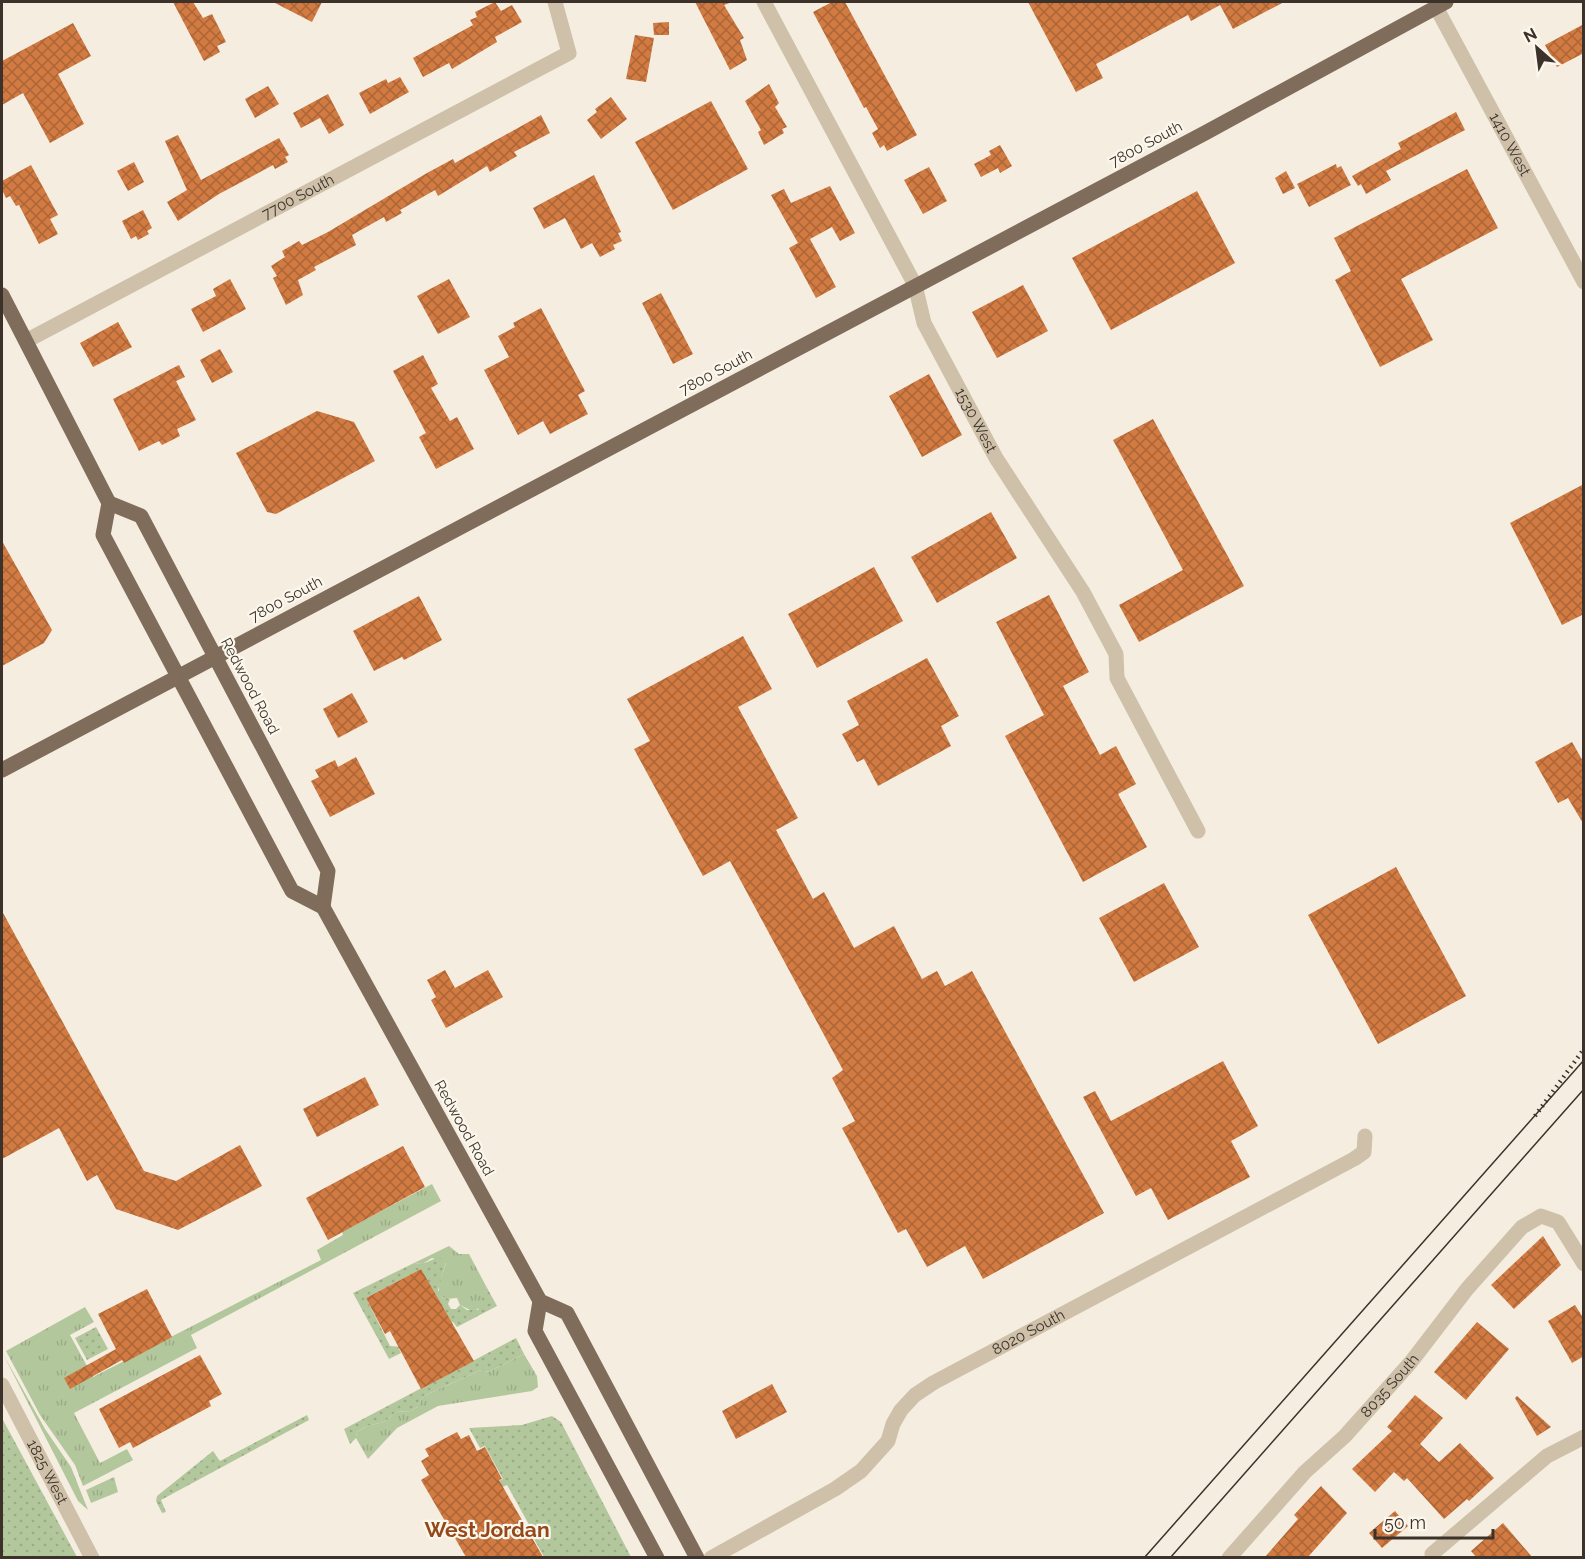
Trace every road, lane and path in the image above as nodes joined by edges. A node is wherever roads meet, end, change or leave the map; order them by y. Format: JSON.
{"nodes":[{"id":1,"x":555,"y":2,"type":"edge"},
{"id":2,"x":764,"y":2,"type":"edge"},
{"id":3,"x":1441,"y":4,"type":"edge"},
{"id":4,"x":1584,"y":282,"type":"edge"},
{"id":5,"x":915,"y":285,"type":"junction"},
{"id":6,"x":2,"y":295,"type":"edge"},
{"id":7,"x":26,"y":341,"type":"junction"},
{"id":8,"x":109,"y":503,"type":"junction"},
{"id":9,"x":215,"y":657,"type":"junction"},
{"id":10,"x":178,"y":677,"type":"junction"},
{"id":11,"x":2,"y":770,"type":"edge"},
{"id":12,"x":1197,"y":831,"type":"dead end"},
{"id":13,"x":324,"y":907,"type":"junction"},
{"id":14,"x":1365,"y":1136,"type":"dead end"},
{"id":15,"x":1584,"y":1264,"type":"edge"},
{"id":16,"x":540,"y":1301,"type":"junction"},
{"id":17,"x":2,"y":1385,"type":"edge"},
{"id":18,"x":1584,"y":1437,"type":"edge"},
{"id":19,"x":1432,"y":1554,"type":"dead end"},
{"id":20,"x":92,"y":1557,"type":"edge"},
{"id":21,"x":657,"y":1557,"type":"edge"},
{"id":22,"x":697,"y":1557,"type":"edge"},
{"id":23,"x":711,"y":1557,"type":"edge"},
{"id":24,"x":1229,"y":1557,"type":"edge"}],
"edges":[{"from":1,"to":7,"type":"street","name":"7700 South"},
{"from":2,"to":5,"type":"street","name":"1530 West"},
{"from":3,"to":4,"type":"street","name":"1410 West"},
{"from":3,"to":5,"type":"main road","name":"7800 South"},
{"from":5,"to":9,"type":"main road","name":"7800 South"},
{"from":5,"to":12,"type":"street","name":"1530 West"},
{"from":6,"to":7,"type":"main road"},
{"from":7,"to":8,"type":"main road"},
{"from":8,"to":9,"type":"main road","name":"Redwood Road"},
{"from":8,"to":10,"type":"main road"},
{"from":9,"to":10,"type":"main road","name":"7800 South"},
{"from":9,"to":13,"type":"main road","name":"Redwood Road"},
{"from":10,"to":11,"type":"main road","name":"7800 South"},
{"from":10,"to":13,"type":"main road"},
{"from":13,"to":16,"type":"main road","name":"Redwood Road"},
{"from":14,"to":23,"type":"street","name":"8020 South"},
{"from":15,"to":24,"type":"street","name":"8035 South"},
{"from":16,"to":21,"type":"main road"},
{"from":16,"to":22,"type":"main road"},
{"from":17,"to":20,"type":"street","name":"1825 West"},
{"from":18,"to":19,"type":"street"}]}
